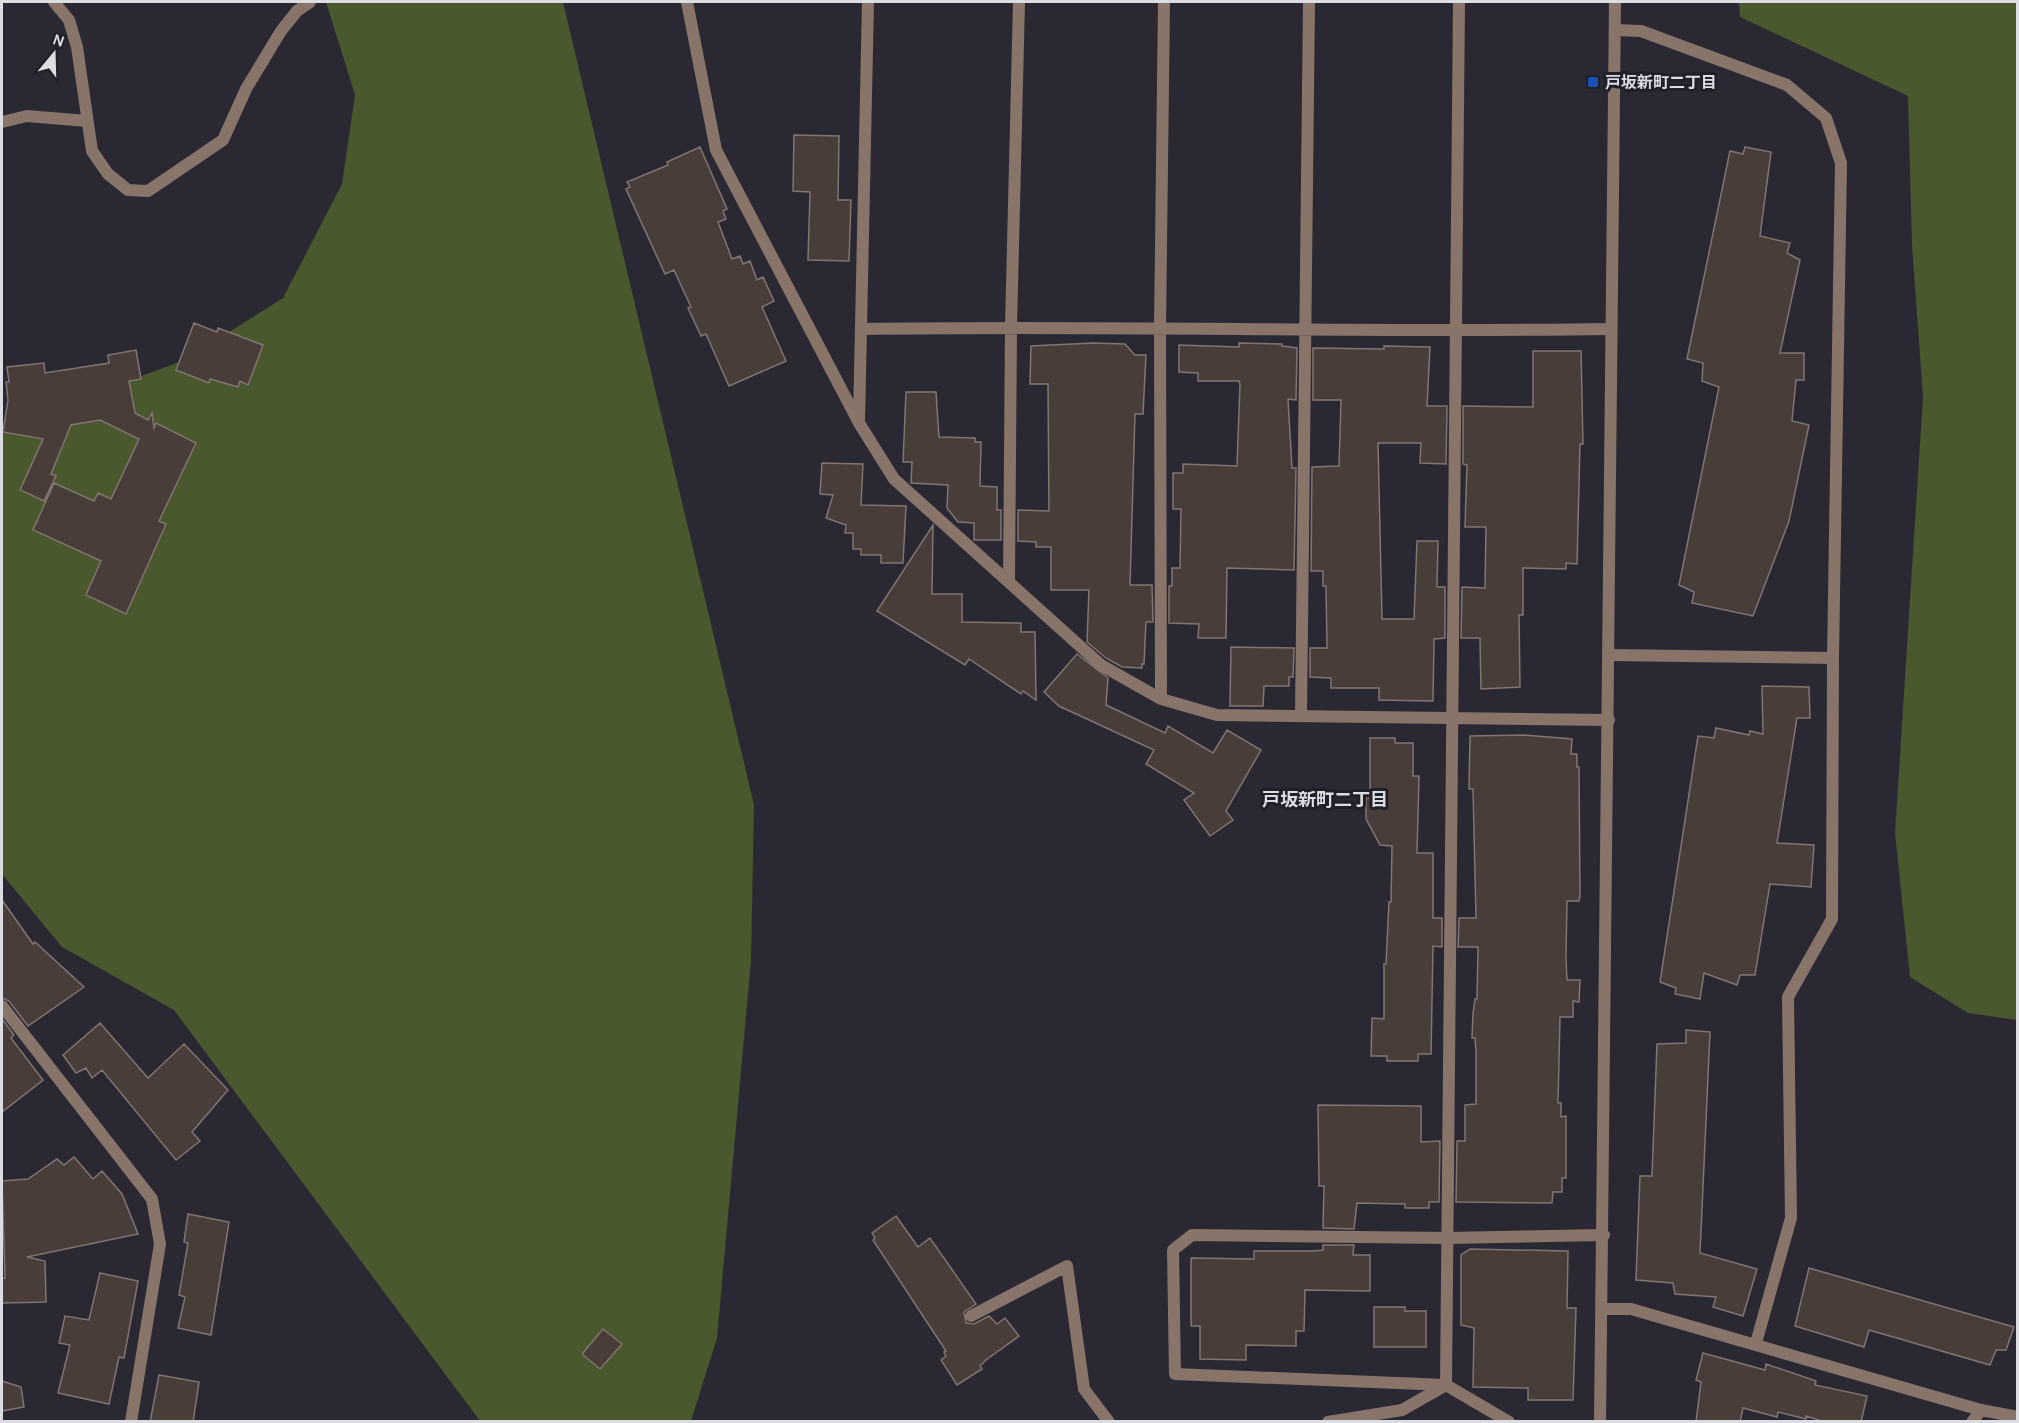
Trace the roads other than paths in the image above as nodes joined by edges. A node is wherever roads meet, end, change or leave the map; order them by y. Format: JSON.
{"nodes":[{"id":1,"x":54,"y":2,"type":"edge"},
{"id":2,"x":310,"y":2,"type":"edge"},
{"id":3,"x":687,"y":2,"type":"edge"},
{"id":4,"x":868,"y":2,"type":"edge"},
{"id":5,"x":1019,"y":2,"type":"edge"},
{"id":6,"x":1164,"y":2,"type":"edge"},
{"id":7,"x":1309,"y":2,"type":"edge"},
{"id":8,"x":1459,"y":2,"type":"edge"},
{"id":9,"x":1615,"y":2,"type":"edge"},
{"id":10,"x":1614,"y":30,"type":"junction"},
{"id":11,"x":87,"y":121,"type":"junction"},
{"id":12,"x":2,"y":122,"type":"edge"},
{"id":13,"x":1011,"y":327,"type":"junction"},
{"id":14,"x":862,"y":328,"type":"junction"},
{"id":15,"x":1160,"y":328,"type":"junction"},
{"id":16,"x":1610,"y":329,"type":"junction"},
{"id":17,"x":1307,"y":330,"type":"junction"},
{"id":18,"x":1455,"y":331,"type":"junction"},
{"id":19,"x":859,"y":423,"type":"junction"},
{"id":20,"x":1009,"y":579,"type":"junction"},
{"id":21,"x":1609,"y":655,"type":"junction"},
{"id":22,"x":1833,"y":658,"type":"junction"},
{"id":23,"x":1161,"y":699,"type":"junction"},
{"id":24,"x":1301,"y":716,"type":"junction"},
{"id":25,"x":1452,"y":717,"type":"junction"},
{"id":26,"x":1609,"y":720,"type":"junction"},
{"id":27,"x":2,"y":1006,"type":"edge"},
{"id":28,"x":1604,"y":1235,"type":"junction"},
{"id":29,"x":1447,"y":1238,"type":"junction"},
{"id":30,"x":1603,"y":1309,"type":"junction"},
{"id":31,"x":971,"y":1316,"type":"dead end"},
{"id":32,"x":1756,"y":1343,"type":"junction"},
{"id":33,"x":1446,"y":1385,"type":"junction"},
{"id":34,"x":1981,"y":1410,"type":"junction"},
{"id":35,"x":2018,"y":1417,"type":"edge"},
{"id":36,"x":131,"y":1422,"type":"edge"},
{"id":37,"x":1109,"y":1422,"type":"edge"},
{"id":38,"x":1328,"y":1422,"type":"edge"},
{"id":39,"x":1509,"y":1422,"type":"edge"},
{"id":40,"x":1600,"y":1422,"type":"edge"},
{"id":41,"x":1971,"y":1422,"type":"edge"}],
"edges":[{"from":1,"to":11,"type":"street"},
{"from":2,"to":11,"type":"street"},
{"from":3,"to":19,"type":"street"},
{"from":4,"to":14,"type":"street"},
{"from":5,"to":13,"type":"street"},
{"from":6,"to":15,"type":"street"},
{"from":7,"to":17,"type":"street"},
{"from":8,"to":18,"type":"street"},
{"from":9,"to":10,"type":"street"},
{"from":10,"to":16,"type":"street"},
{"from":10,"to":22,"type":"street"},
{"from":11,"to":12,"type":"street"},
{"from":13,"to":14,"type":"street"},
{"from":13,"to":15,"type":"street"},
{"from":13,"to":20,"type":"street"},
{"from":14,"to":19,"type":"street"},
{"from":15,"to":17,"type":"street"},
{"from":15,"to":23,"type":"street"},
{"from":16,"to":18,"type":"street"},
{"from":16,"to":21,"type":"street"},
{"from":17,"to":18,"type":"street"},
{"from":17,"to":24,"type":"street"},
{"from":18,"to":25,"type":"street"},
{"from":19,"to":20,"type":"street"},
{"from":20,"to":23,"type":"street"},
{"from":21,"to":22,"type":"street"},
{"from":21,"to":26,"type":"street"},
{"from":22,"to":32,"type":"street"},
{"from":23,"to":24,"type":"street"},
{"from":24,"to":25,"type":"street"},
{"from":25,"to":26,"type":"street"},
{"from":25,"to":29,"type":"street"},
{"from":26,"to":28,"type":"street"},
{"from":27,"to":36,"type":"street"},
{"from":28,"to":29,"type":"street"},
{"from":28,"to":30,"type":"street"},
{"from":29,"to":33,"type":"street"},
{"from":29,"to":33,"type":"street"},
{"from":30,"to":32,"type":"street"},
{"from":30,"to":40,"type":"street"},
{"from":31,"to":37,"type":"street"},
{"from":32,"to":34,"type":"street"},
{"from":33,"to":38,"type":"street"},
{"from":33,"to":39,"type":"street"},
{"from":34,"to":35,"type":"street"},
{"from":34,"to":41,"type":"street"}]}
